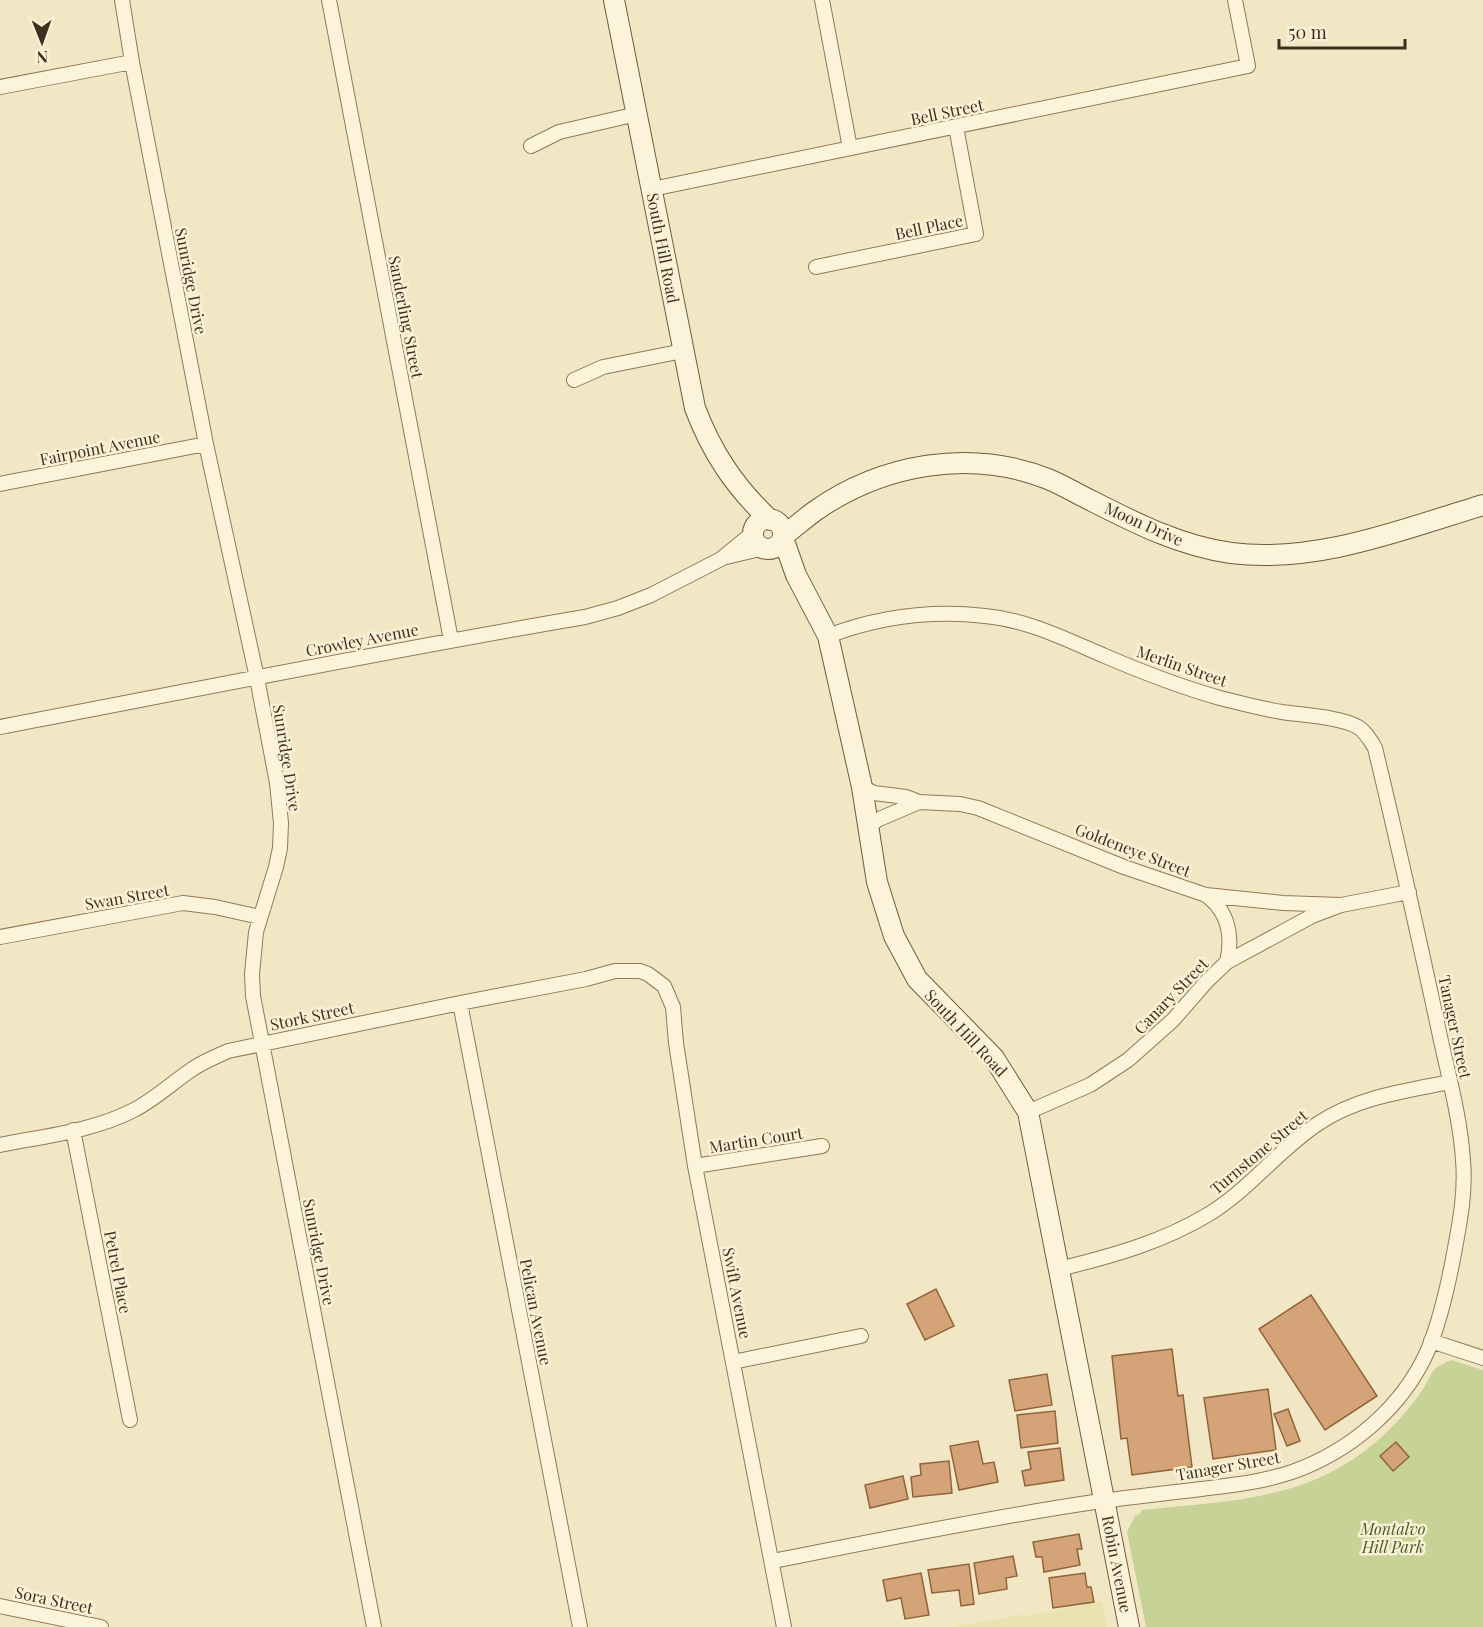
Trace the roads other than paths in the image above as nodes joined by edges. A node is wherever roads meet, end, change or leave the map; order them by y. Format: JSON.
{"nodes":[{"id":1,"x":122,"y":0,"type":"edge"},
{"id":2,"x":329,"y":0,"type":"edge"},
{"id":3,"x":614,"y":0,"type":"edge"},
{"id":4,"x":822,"y":0,"type":"edge"},
{"id":5,"x":1235,"y":0,"type":"edge"},
{"id":6,"x":132,"y":62,"type":"junction"},
{"id":7,"x":0,"y":87,"type":"edge"},
{"id":8,"x":637,"y":114,"type":"junction"},
{"id":9,"x":956,"y":127,"type":"junction"},
{"id":10,"x":531,"y":146,"type":"dead end"},
{"id":11,"x":850,"y":148,"type":"junction"},
{"id":12,"x":652,"y":189,"type":"junction"},
{"id":13,"x":816,"y":267,"type":"dead end"},
{"id":14,"x":683,"y":351,"type":"junction"},
{"id":15,"x":574,"y":380,"type":"dead end"},
{"id":16,"x":206,"y":444,"type":"junction"},
{"id":17,"x":0,"y":484,"type":"edge"},
{"id":18,"x":1483,"y":505,"type":"edge"},
{"id":19,"x":768,"y":534,"type":"junction"},
{"id":20,"x":828,"y":636,"type":"junction"},
{"id":21,"x":451,"y":640,"type":"junction"},
{"id":22,"x":257,"y":678,"type":"junction"},
{"id":23,"x":0,"y":727,"type":"edge"},
{"id":24,"x":862,"y":787,"type":"junction"},
{"id":25,"x":919,"y":802,"type":"junction"},
{"id":26,"x":869,"y":827,"type":"junction"},
{"id":27,"x":1409,"y":892,"type":"junction"},
{"id":28,"x":1206,"y":895,"type":"junction"},
{"id":29,"x":1341,"y":905,"type":"junction"},
{"id":30,"x":260,"y":917,"type":"junction"},
{"id":31,"x":0,"y":937,"type":"edge"},
{"id":32,"x":1227,"y":962,"type":"junction"},
{"id":33,"x":648,"y":974,"type":"joint"},
{"id":34,"x":460,"y":1003,"type":"junction"},
{"id":35,"x":262,"y":1043,"type":"junction"},
{"id":36,"x":1450,"y":1082,"type":"junction"},
{"id":37,"x":1028,"y":1112,"type":"junction"},
{"id":38,"x":73,"y":1130,"type":"junction"},
{"id":39,"x":0,"y":1145,"type":"edge"},
{"id":40,"x":822,"y":1146,"type":"dead end"},
{"id":41,"x":695,"y":1166,"type":"junction"},
{"id":42,"x":1059,"y":1269,"type":"junction"},
{"id":43,"x":861,"y":1336,"type":"dead end"},
{"id":44,"x":1431,"y":1341,"type":"junction"},
{"id":45,"x":1483,"y":1358,"type":"edge"},
{"id":46,"x":734,"y":1362,"type":"junction"},
{"id":47,"x":130,"y":1420,"type":"dead end"},
{"id":48,"x":1105,"y":1501,"type":"junction"},
{"id":49,"x":772,"y":1561,"type":"junction"},
{"id":50,"x":0,"y":1606,"type":"edge"},
{"id":51,"x":101,"y":1627,"type":"edge"},
{"id":52,"x":374,"y":1627,"type":"edge"},
{"id":53,"x":580,"y":1627,"type":"edge"},
{"id":54,"x":784,"y":1627,"type":"edge"},
{"id":55,"x":1129,"y":1627,"type":"edge"}],
"edges":[{"from":1,"to":6,"type":"street","name":"Sunridge Drive"},
{"from":2,"to":21,"type":"street","name":"Sanderling Street"},
{"from":3,"to":8,"type":"street","name":"South Hill Road"},
{"from":4,"to":11,"type":"street"},
{"from":5,"to":9,"type":"street","name":"Bell Street"},
{"from":6,"to":7,"type":"street"},
{"from":6,"to":16,"type":"street","name":"Sunridge Drive"},
{"from":8,"to":10,"type":"street"},
{"from":8,"to":12,"type":"street","name":"South Hill Road"},
{"from":9,"to":11,"type":"street","name":"Bell Street"},
{"from":9,"to":13,"type":"street","name":"Bell Place"},
{"from":11,"to":12,"type":"street","name":"Bell Street"},
{"from":12,"to":14,"type":"street","name":"South Hill Road"},
{"from":14,"to":15,"type":"street"},
{"from":14,"to":19,"type":"street","name":"South Hill Road"},
{"from":16,"to":17,"type":"street","name":"Fairpoint Avenue"},
{"from":16,"to":22,"type":"street","name":"Sunridge Drive"},
{"from":18,"to":19,"type":"street","name":"Moon Drive"},
{"from":19,"to":20,"type":"street","name":"South Hill Road"},
{"from":19,"to":21,"type":"street","name":"Crowley Avenue"},
{"from":20,"to":24,"type":"street","name":"South Hill Road"},
{"from":20,"to":27,"type":"street","name":"Merlin Street"},
{"from":21,"to":22,"type":"street","name":"Crowley Avenue"},
{"from":22,"to":23,"type":"street","name":"Crowley Avenue"},
{"from":22,"to":30,"type":"street","name":"Sunridge Drive"},
{"from":24,"to":25,"type":"street","name":"Goldeneye Street"},
{"from":24,"to":26,"type":"street","name":"South Hill Road"},
{"from":25,"to":26,"type":"street","name":"Goldeneye Street"},
{"from":25,"to":28,"type":"street","name":"Goldeneye Street"},
{"from":26,"to":37,"type":"street","name":"South Hill Road"},
{"from":27,"to":29,"type":"street","name":"Canary Street"},
{"from":27,"to":36,"type":"street","name":"Tanager Street"},
{"from":28,"to":29,"type":"street","name":"Goldeneye Street"},
{"from":28,"to":32,"type":"street"},
{"from":29,"to":32,"type":"street","name":"Canary Street"},
{"from":30,"to":31,"type":"street","name":"Swan Street"},
{"from":30,"to":35,"type":"street","name":"Sunridge Drive"},
{"from":32,"to":37,"type":"street","name":"Canary Street"},
{"from":33,"to":34,"type":"street","name":"Stork Street"},
{"from":33,"to":41,"type":"street","name":"Swift Avenue"},
{"from":34,"to":35,"type":"street","name":"Stork Street"},
{"from":34,"to":53,"type":"street","name":"Pelican Avenue"},
{"from":35,"to":38,"type":"street","name":"Stork Street"},
{"from":35,"to":52,"type":"street","name":"Sunridge Drive"},
{"from":36,"to":42,"type":"street","name":"Turnstone Street"},
{"from":36,"to":44,"type":"street","name":"Tanager Street"},
{"from":37,"to":42,"type":"street","name":"South Hill Road"},
{"from":38,"to":39,"type":"street","name":"Stork Street"},
{"from":38,"to":47,"type":"street","name":"Petrel Place"},
{"from":40,"to":41,"type":"street","name":"Martin Court"},
{"from":41,"to":46,"type":"street","name":"Swift Avenue"},
{"from":42,"to":48,"type":"street","name":"South Hill Road"},
{"from":43,"to":46,"type":"street"},
{"from":44,"to":45,"type":"street"},
{"from":44,"to":48,"type":"street","name":"Tanager Street"},
{"from":46,"to":49,"type":"street","name":"Swift Avenue"},
{"from":48,"to":49,"type":"street","name":"Tanager Street"},
{"from":48,"to":55,"type":"street","name":"Robin Avenue"},
{"from":49,"to":54,"type":"street","name":"Swift Avenue"},
{"from":50,"to":51,"type":"street","name":"Sora Street"}]}
